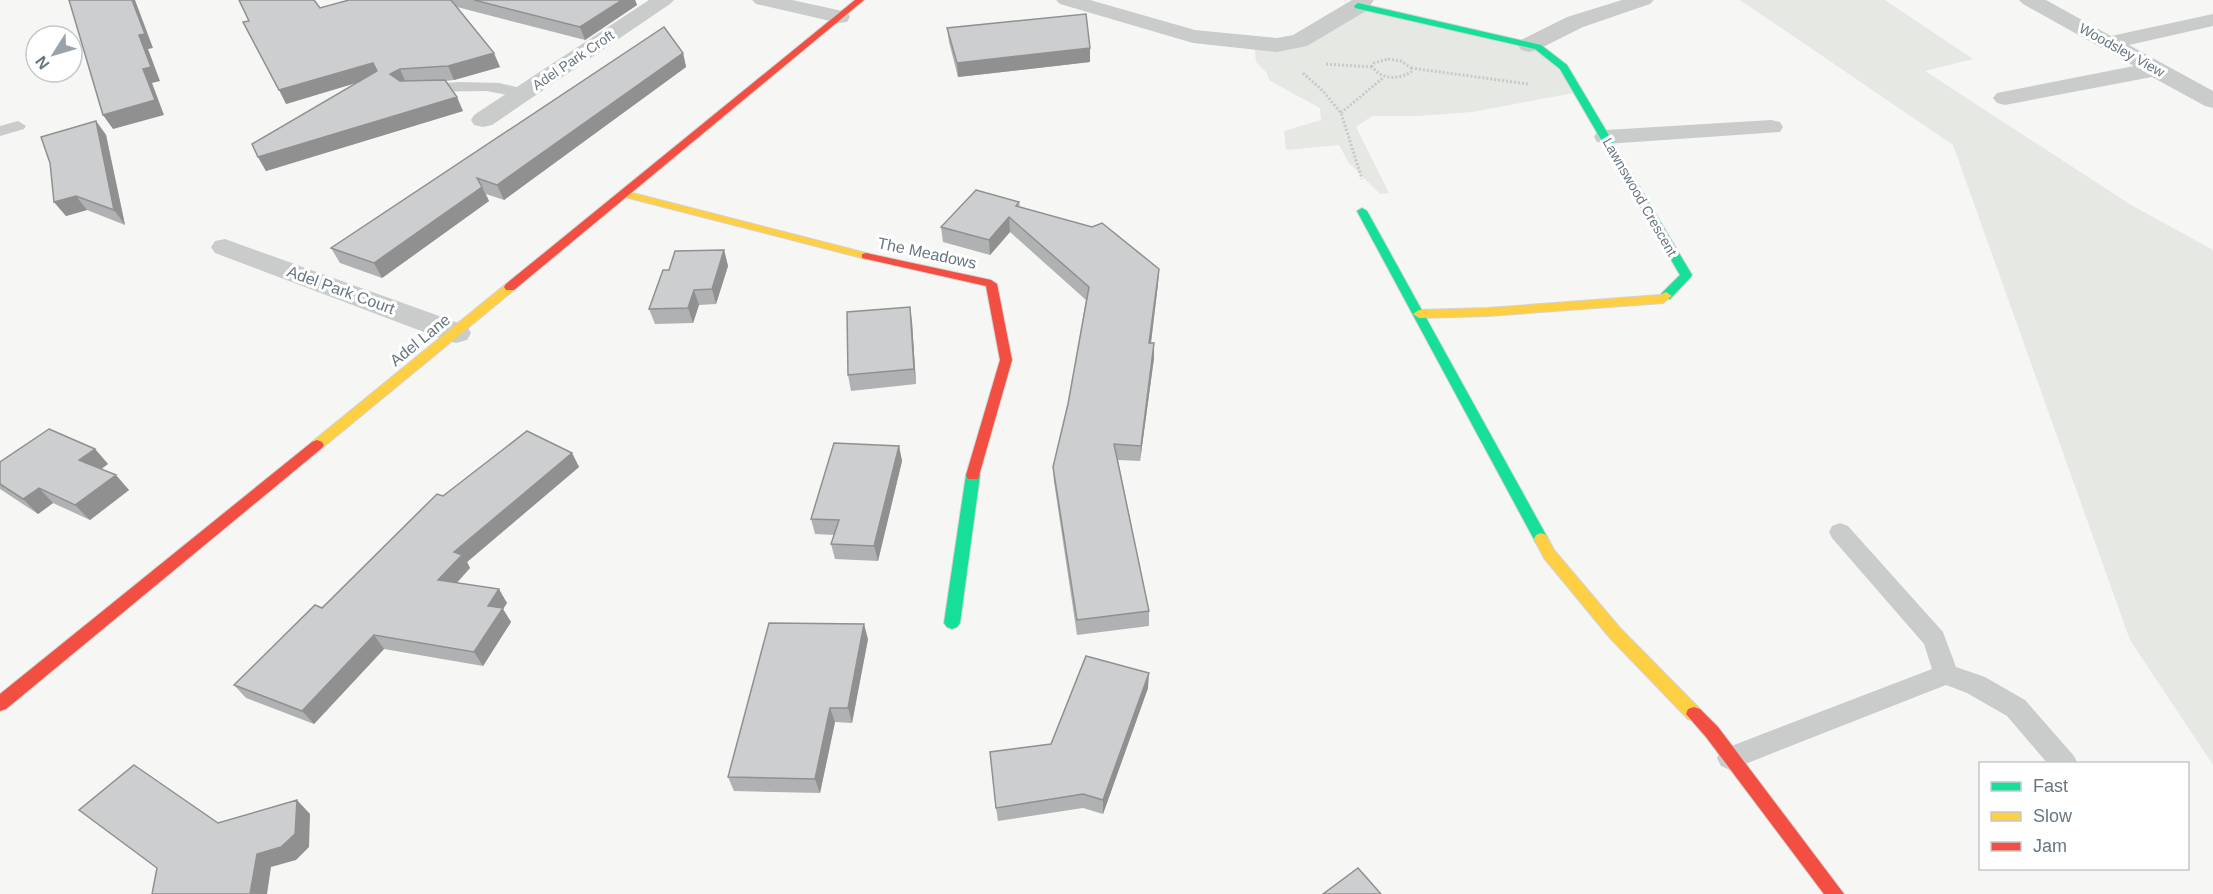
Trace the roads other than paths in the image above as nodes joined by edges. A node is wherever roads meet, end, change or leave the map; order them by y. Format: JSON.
{"nodes":[{"id":1,"x":663,"y":0,"type":"edge"},
{"id":2,"x":763,"y":0,"type":"edge"},
{"id":3,"x":860,"y":0,"type":"edge"},
{"id":4,"x":1067,"y":0,"type":"edge"},
{"id":5,"x":1642,"y":0,"type":"edge"},
{"id":6,"x":2030,"y":0,"type":"edge"},
{"id":7,"x":1361,"y":3,"type":"edge"},
{"id":8,"x":839,"y":17,"type":"junction"},
{"id":9,"x":2213,"y":20,"type":"edge"},
{"id":10,"x":2109,"y":43,"type":"junction"},
{"id":11,"x":1529,"y":45,"type":"junction"},
{"id":12,"x":2156,"y":69,"type":"junction"},
{"id":13,"x":406,"y":89,"type":"edge"},
{"id":14,"x":524,"y":93,"type":"junction"},
{"id":15,"x":2005,"y":98,"type":"dead end"},
{"id":16,"x":2213,"y":100,"type":"edge"},
{"id":17,"x":483,"y":120,"type":"dead end"},
{"id":18,"x":18,"y":126,"type":"dead end"},
{"id":19,"x":1771,"y":127,"type":"dead end"},
{"id":20,"x":0,"y":131,"type":"edge"},
{"id":21,"x":1606,"y":138,"type":"junction"},
{"id":22,"x":626,"y":194,"type":"junction"},
{"id":23,"x":1362,"y":211,"type":"road end"},
{"id":24,"x":225,"y":247,"type":"dead end"},
{"id":25,"x":1419,"y":314,"type":"junction"},
{"id":26,"x":456,"y":333,"type":"junction"},
{"id":27,"x":1840,"y":532,"type":"dead end"},
{"id":28,"x":952,"y":623,"type":"dead end"},
{"id":29,"x":1946,"y":674,"type":"junction"},
{"id":30,"x":0,"y":704,"type":"edge"},
{"id":31,"x":1730,"y":758,"type":"junction"},
{"id":32,"x":2063,"y":762,"type":"edge"},
{"id":33,"x":1835,"y":894,"type":"edge"}],
"edges":[{"from":1,"to":14,"type":"street","name":"Adel Park Croft"},
{"from":2,"to":8,"type":"street"},
{"from":3,"to":8,"type":"street","name":"Adel Lane"},
{"from":4,"to":7,"type":"street"},
{"from":5,"to":11,"type":"street"},
{"from":6,"to":10,"type":"street","name":"Woodsley View"},
{"from":7,"to":11,"type":"street","name":"Lawnswood Crescent"},
{"from":8,"to":22,"type":"street","name":"Adel Lane"},
{"from":9,"to":10,"type":"street"},
{"from":10,"to":12,"type":"street","name":"Woodsley View"},
{"from":11,"to":21,"type":"street","name":"Lawnswood Crescent"},
{"from":12,"to":15,"type":"street"},
{"from":12,"to":16,"type":"street","name":"Woodsley View"},
{"from":13,"to":14,"type":"lane"},
{"from":14,"to":17,"type":"street","name":"Adel Park Croft"},
{"from":18,"to":20,"type":"lane"},
{"from":19,"to":21,"type":"street"},
{"from":21,"to":25,"type":"street","name":"Lawnswood Crescent"},
{"from":22,"to":26,"type":"street","name":"Adel Lane"},
{"from":22,"to":28,"type":"street","name":"The Meadows"},
{"from":23,"to":25,"type":"street"},
{"from":24,"to":26,"type":"street","name":"Adel Park Court"},
{"from":25,"to":31,"type":"street"},
{"from":26,"to":30,"type":"street","name":"Adel Lane"},
{"from":27,"to":29,"type":"lane"},
{"from":29,"to":31,"type":"lane"},
{"from":29,"to":32,"type":"lane"},
{"from":31,"to":33,"type":"street"}]}
